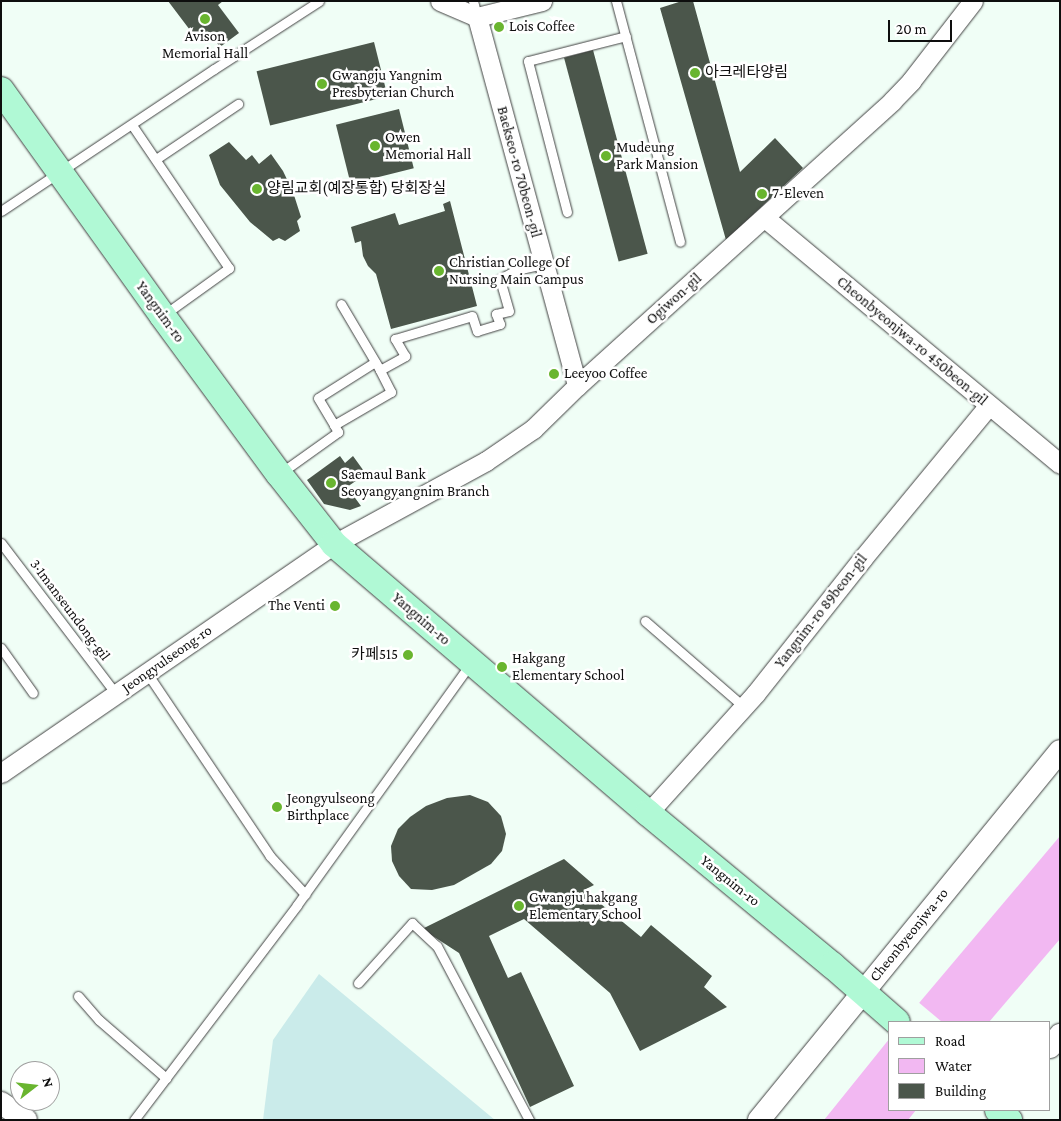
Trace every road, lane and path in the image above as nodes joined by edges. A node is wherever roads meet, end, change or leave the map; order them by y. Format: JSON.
{"nodes":[{"id":1,"x":319,"y":1,"type":"edge"},
{"id":2,"x":440,"y":1,"type":"edge"},
{"id":3,"x":542,"y":1,"type":"edge"},
{"id":4,"x":616,"y":1,"type":"edge"},
{"id":5,"x":973,"y":1,"type":"edge"},
{"id":6,"x":475,"y":9,"type":"edge"},
{"id":7,"x":626,"y":36,"type":"junction"},
{"id":8,"x":1,"y":90,"type":"edge"},
{"id":9,"x":238,"y":104,"type":"dead end"},
{"id":10,"x":132,"y":125,"type":"junction"},
{"id":11,"x":156,"y":159,"type":"junction"},
{"id":12,"x":61,"y":171,"type":"junction"},
{"id":13,"x":1,"y":211,"type":"edge"},
{"id":14,"x":567,"y":212,"type":"dead end"},
{"id":15,"x":765,"y":218,"type":"junction"},
{"id":16,"x":680,"y":242,"type":"dead end"},
{"id":17,"x":544,"y":264,"type":"junction"},
{"id":18,"x":341,"y":304,"type":"dead end"},
{"id":19,"x":162,"y":315,"type":"junction"},
{"id":20,"x":378,"y":366,"type":"junction"},
{"id":21,"x":577,"y":386,"type":"junction"},
{"id":22,"x":989,"y":405,"type":"junction"},
{"id":23,"x":334,"y":426,"type":"junction"},
{"id":24,"x":1060,"y":464,"type":"edge"},
{"id":25,"x":279,"y":474,"type":"junction"},
{"id":26,"x":1,"y":543,"type":"edge"},
{"id":27,"x":334,"y":544,"type":"junction"},
{"id":28,"x":645,"y":622,"type":"dead end"},
{"id":29,"x":1,"y":648,"type":"edge"},
{"id":30,"x":471,"y":662,"type":"junction"},
{"id":31,"x":147,"y":673,"type":"junction"},
{"id":32,"x":33,"y":693,"type":"dead end"},
{"id":33,"x":116,"y":694,"type":"junction"},
{"id":34,"x":744,"y":707,"type":"junction"},
{"id":35,"x":1060,"y":752,"type":"edge"},
{"id":36,"x":1,"y":774,"type":"edge"},
{"id":37,"x":648,"y":813,"type":"junction"},
{"id":38,"x":305,"y":894,"type":"junction"},
{"id":39,"x":358,"y":984,"type":"dead end"},
{"id":40,"x":862,"y":992,"type":"junction"},
{"id":41,"x":78,"y":996,"type":"dead end"},
{"id":42,"x":896,"y":1021,"type":"edge"},
{"id":43,"x":1060,"y":1035,"type":"edge"},
{"id":44,"x":1051,"y":1046,"type":"edge"},
{"id":45,"x":166,"y":1078,"type":"junction"},
{"id":46,"x":1,"y":1103,"type":"edge"},
{"id":47,"x":999,"y":1111,"type":"edge"},
{"id":48,"x":26,"y":1120,"type":"edge"},
{"id":49,"x":134,"y":1120,"type":"edge"},
{"id":50,"x":529,"y":1120,"type":"edge"},
{"id":51,"x":759,"y":1120,"type":"edge"},
{"id":52,"x":1009,"y":1120,"type":"edge"}],
"edges":[{"from":1,"to":10,"type":"lane"},
{"from":2,"to":6,"type":"street"},
{"from":3,"to":6,"type":"street"},
{"from":4,"to":7,"type":"lane"},
{"from":5,"to":15,"type":"street","name":"Ogiwon-gil"},
{"from":6,"to":17,"type":"street","name":"Baekseo-ro 70beon-gil"},
{"from":7,"to":14,"type":"lane"},
{"from":7,"to":16,"type":"lane"},
{"from":8,"to":12,"type":"main road","name":"Yangnim-ro"},
{"from":9,"to":11,"type":"lane"},
{"from":10,"to":11,"type":"lane"},
{"from":10,"to":12,"type":"lane"},
{"from":11,"to":19,"type":"lane"},
{"from":12,"to":13,"type":"lane"},
{"from":12,"to":19,"type":"main road","name":"Yangnim-ro"},
{"from":15,"to":21,"type":"street","name":"Ogiwon-gil"},
{"from":15,"to":22,"type":"street","name":"Cheonbyeonjwa-ro 450beon-gil"},
{"from":17,"to":20,"type":"lane"},
{"from":17,"to":21,"type":"street","name":"Baekseo-ro 70beon-gil"},
{"from":18,"to":20,"type":"lane"},
{"from":19,"to":25,"type":"main road","name":"Yangnim-ro"},
{"from":20,"to":23,"type":"lane"},
{"from":20,"to":23,"type":"lane"},
{"from":21,"to":27,"type":"street","name":"Ogiwon-gil"},
{"from":22,"to":24,"type":"street","name":"Cheonbyeonjwa-ro 450beon-gil"},
{"from":22,"to":34,"type":"street","name":"Yangnim-ro 89beon-gil"},
{"from":23,"to":25,"type":"lane"},
{"from":25,"to":27,"type":"main road","name":"Yangnim-ro"},
{"from":26,"to":33,"type":"lane","name":"3·1manseundong-gil"},
{"from":27,"to":30,"type":"main road","name":"Yangnim-ro"},
{"from":27,"to":31,"type":"street","name":"Jeongyulseong-ro"},
{"from":28,"to":34,"type":"lane"},
{"from":29,"to":32,"type":"lane"},
{"from":30,"to":37,"type":"main road","name":"Yangnim-ro"},
{"from":30,"to":38,"type":"lane"},
{"from":31,"to":33,"type":"street","name":"Jeongyulseong-ro"},
{"from":31,"to":38,"type":"lane"},
{"from":33,"to":36,"type":"street","name":"Jeongyulseong-ro"},
{"from":34,"to":37,"type":"street","name":"Yangnim-ro 89beon-gil"},
{"from":35,"to":40,"type":"street","name":"Cheonbyeonjwa-ro"},
{"from":37,"to":40,"type":"main road","name":"Yangnim-ro"},
{"from":38,"to":45,"type":"lane"},
{"from":39,"to":50,"type":"lane"},
{"from":40,"to":42,"type":"main road","name":"Yangnim-ro"},
{"from":40,"to":51,"type":"street","name":"Cheonbyeonjwa-ro"},
{"from":41,"to":45,"type":"lane"},
{"from":43,"to":44,"type":"street"},
{"from":45,"to":49,"type":"lane"},
{"from":46,"to":48,"type":"street"},
{"from":47,"to":52,"type":"main road"}]}
